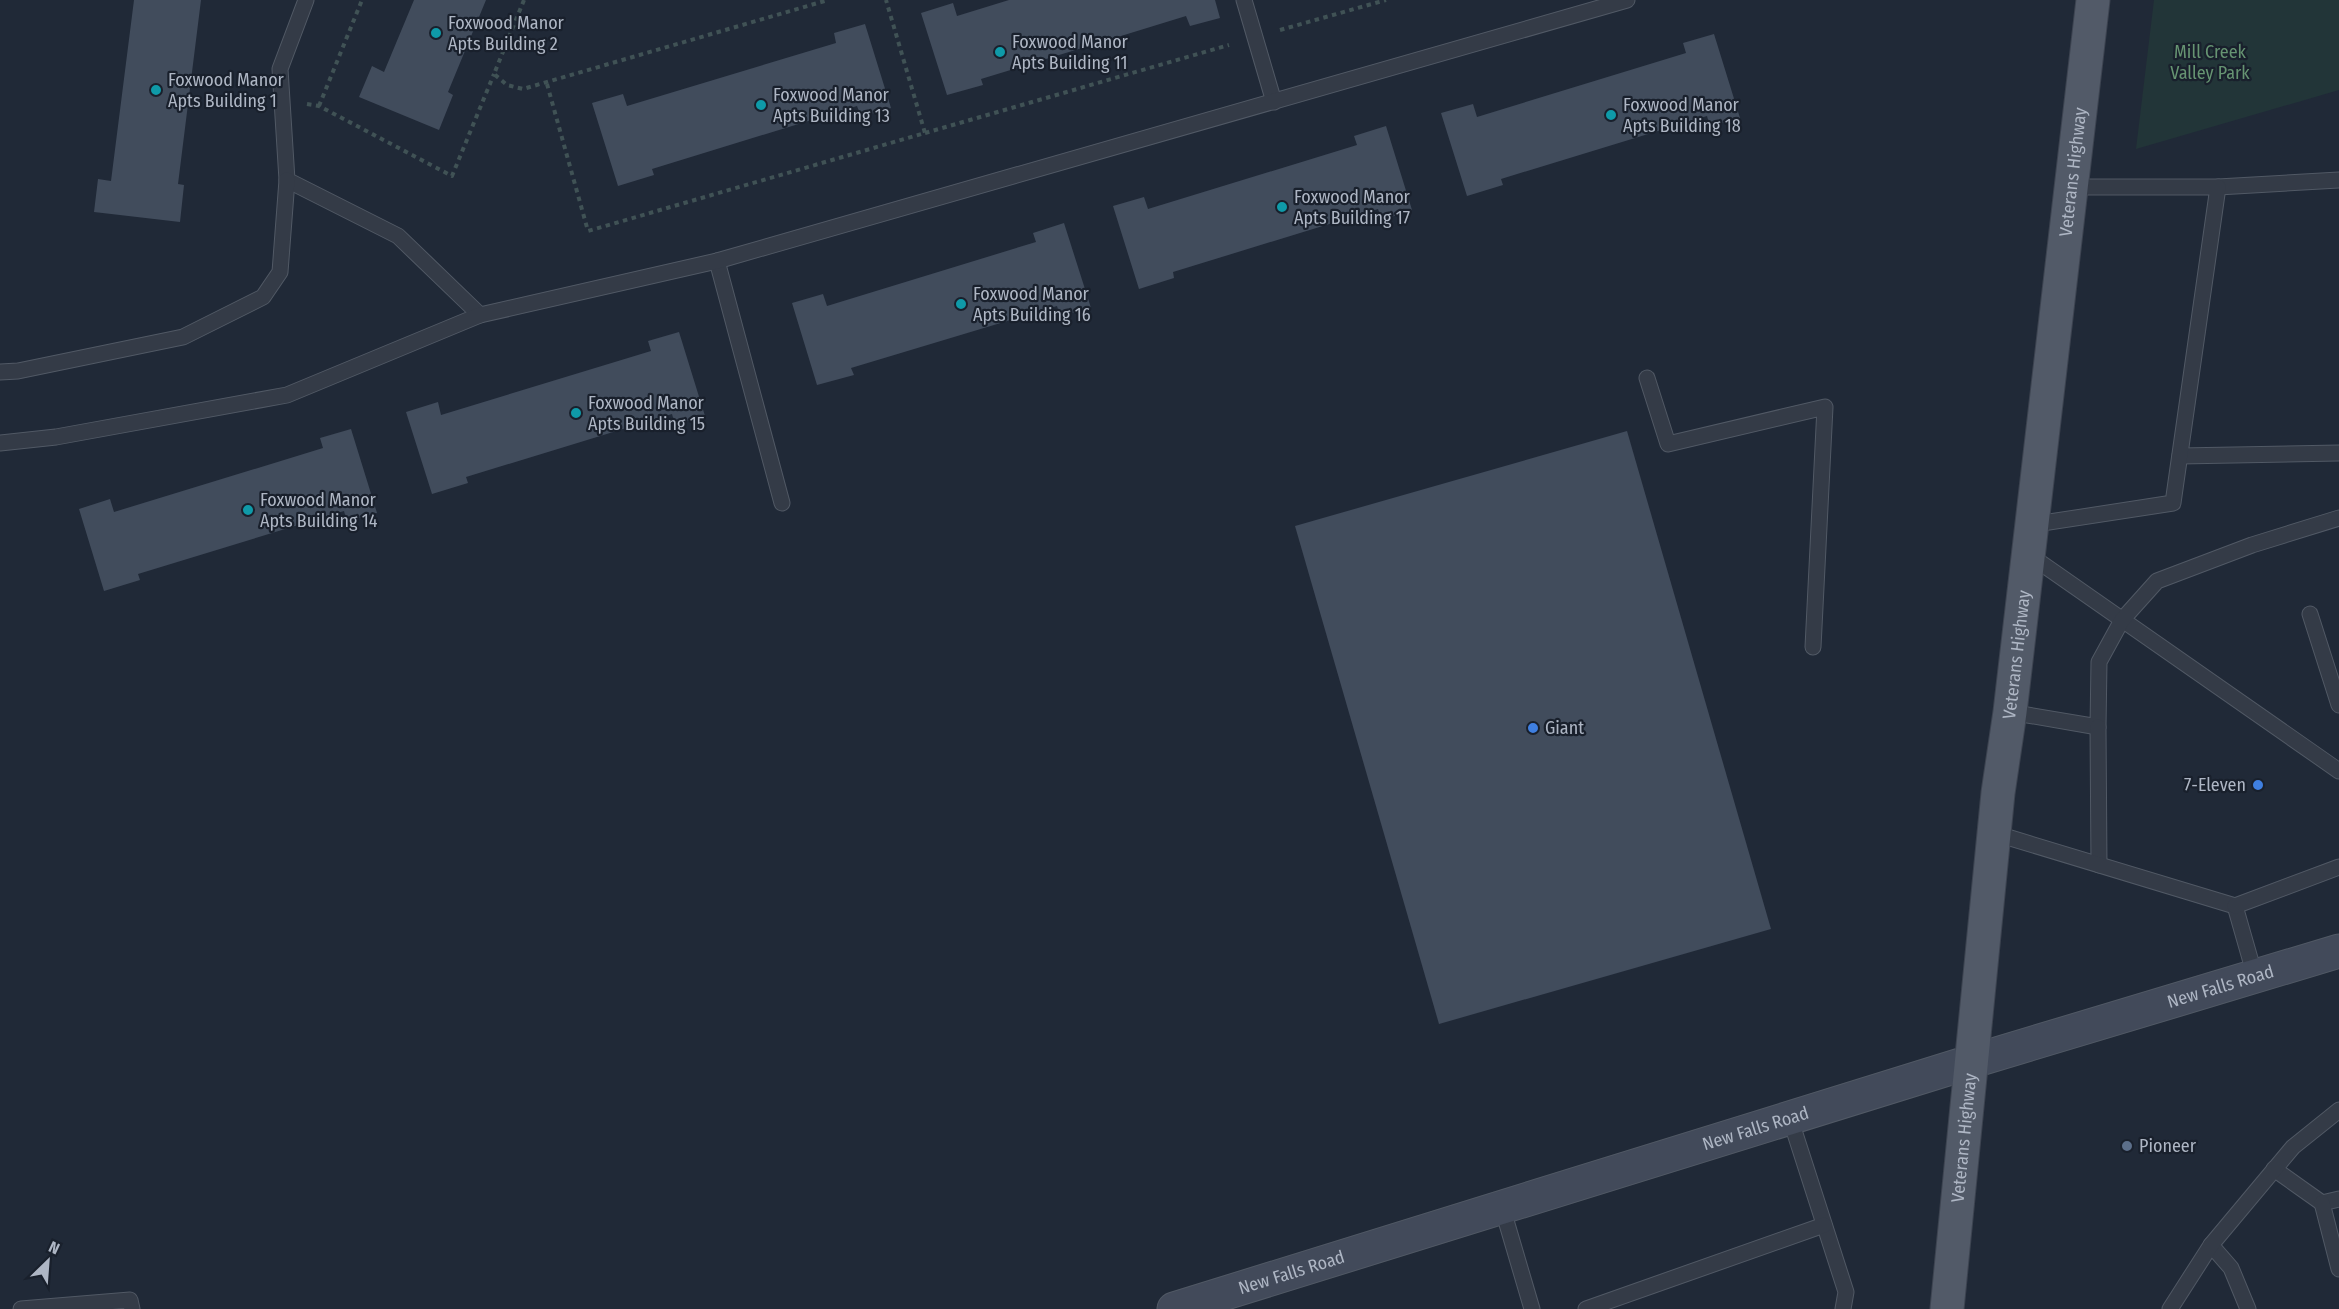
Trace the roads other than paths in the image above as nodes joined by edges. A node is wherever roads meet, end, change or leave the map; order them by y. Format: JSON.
{"nodes":[{"id":1,"x":306,"y":0,"type":"edge"},
{"id":2,"x":1244,"y":0,"type":"edge"},
{"id":3,"x":1627,"y":0,"type":"edge"},
{"id":4,"x":2093,"y":0,"type":"edge"},
{"id":5,"x":1274,"y":102,"type":"junction"},
{"id":6,"x":287,"y":180,"type":"junction"},
{"id":7,"x":2339,"y":180,"type":"edge"},
{"id":8,"x":2072,"y":187,"type":"junction"},
{"id":9,"x":2218,"y":187,"type":"junction"},
{"id":10,"x":717,"y":261,"type":"junction"},
{"id":11,"x":480,"y":315,"type":"junction"},
{"id":12,"x":0,"y":372,"type":"edge"},
{"id":13,"x":1647,"y":378,"type":"dead end"},
{"id":14,"x":0,"y":443,"type":"edge"},
{"id":15,"x":2339,"y":453,"type":"edge"},
{"id":16,"x":2180,"y":456,"type":"junction"},
{"id":17,"x":782,"y":503,"type":"dead end"},
{"id":18,"x":2339,"y":518,"type":"edge"},
{"id":19,"x":2029,"y":539,"type":"junction"},
{"id":20,"x":2310,"y":614,"type":"dead end"},
{"id":21,"x":2122,"y":620,"type":"junction"},
{"id":22,"x":1813,"y":647,"type":"dead end"},
{"id":23,"x":2339,"y":705,"type":"edge"},
{"id":24,"x":2010,"y":712,"type":"junction"},
{"id":25,"x":2098,"y":727,"type":"junction"},
{"id":26,"x":2339,"y":771,"type":"edge"},
{"id":27,"x":1994,"y":833,"type":"junction"},
{"id":28,"x":2099,"y":865,"type":"junction"},
{"id":29,"x":2339,"y":867,"type":"edge"},
{"id":30,"x":2235,"y":906,"type":"junction"},
{"id":31,"x":2339,"y":951,"type":"edge"},
{"id":32,"x":2255,"y":976,"type":"junction"},
{"id":33,"x":1970,"y":1062,"type":"junction"},
{"id":34,"x":2339,"y":1110,"type":"edge"},
{"id":35,"x":1790,"y":1118,"type":"junction"},
{"id":36,"x":2274,"y":1169,"type":"junction"},
{"id":37,"x":2339,"y":1199,"type":"edge"},
{"id":38,"x":2322,"y":1203,"type":"junction"},
{"id":39,"x":1502,"y":1208,"type":"junction"},
{"id":40,"x":1824,"y":1225,"type":"junction"},
{"id":41,"x":2211,"y":1245,"type":"junction"},
{"id":42,"x":2339,"y":1269,"type":"edge"},
{"id":43,"x":1222,"y":1302,"type":"edge"},
{"id":44,"x":21,"y":1309,"type":"edge"},
{"id":45,"x":132,"y":1309,"type":"edge"},
{"id":46,"x":1174,"y":1309,"type":"edge"},
{"id":47,"x":1532,"y":1309,"type":"edge"},
{"id":48,"x":1586,"y":1309,"type":"edge"},
{"id":49,"x":1843,"y":1309,"type":"edge"},
{"id":50,"x":1947,"y":1309,"type":"edge"},
{"id":51,"x":2170,"y":1309,"type":"edge"},
{"id":52,"x":2248,"y":1309,"type":"edge"}],
"edges":[{"from":1,"to":6,"type":"lane"},
{"from":2,"to":5,"type":"lane"},
{"from":3,"to":5,"type":"lane"},
{"from":4,"to":8,"type":"main road","name":"Veterans Highway"},
{"from":5,"to":10,"type":"lane"},
{"from":6,"to":11,"type":"lane"},
{"from":6,"to":12,"type":"lane"},
{"from":7,"to":9,"type":"lane"},
{"from":8,"to":9,"type":"lane"},
{"from":8,"to":19,"type":"main road","name":"Veterans Highway"},
{"from":9,"to":16,"type":"lane"},
{"from":10,"to":11,"type":"lane"},
{"from":10,"to":17,"type":"lane"},
{"from":11,"to":14,"type":"lane"},
{"from":13,"to":22,"type":"lane"},
{"from":15,"to":16,"type":"lane"},
{"from":16,"to":19,"type":"lane"},
{"from":18,"to":21,"type":"lane"},
{"from":19,"to":21,"type":"lane"},
{"from":19,"to":24,"type":"main road","name":"Veterans Highway"},
{"from":20,"to":23,"type":"lane"},
{"from":21,"to":25,"type":"lane"},
{"from":21,"to":26,"type":"lane"},
{"from":24,"to":25,"type":"lane"},
{"from":24,"to":27,"type":"main road","name":"Veterans Highway"},
{"from":25,"to":28,"type":"lane"},
{"from":27,"to":28,"type":"lane"},
{"from":27,"to":33,"type":"main road","name":"Veterans Highway"},
{"from":28,"to":30,"type":"lane"},
{"from":29,"to":30,"type":"lane"},
{"from":30,"to":32,"type":"lane"},
{"from":31,"to":32,"type":"main road","name":"New Falls Road"},
{"from":32,"to":33,"type":"main road","name":"New Falls Road"},
{"from":33,"to":35,"type":"main road","name":"New Falls Road"},
{"from":33,"to":50,"type":"main road","name":"Veterans Highway"},
{"from":34,"to":36,"type":"lane"},
{"from":35,"to":39,"type":"main road","name":"New Falls Road"},
{"from":35,"to":40,"type":"lane"},
{"from":36,"to":38,"type":"lane"},
{"from":36,"to":41,"type":"lane"},
{"from":37,"to":38,"type":"lane"},
{"from":38,"to":42,"type":"lane"},
{"from":39,"to":43,"type":"main road","name":"New Falls Road"},
{"from":39,"to":47,"type":"lane"},
{"from":40,"to":48,"type":"lane"},
{"from":40,"to":49,"type":"lane"},
{"from":41,"to":51,"type":"lane"},
{"from":41,"to":52,"type":"lane"},
{"from":43,"to":46,"type":"main road","name":"New Falls Road"},
{"from":44,"to":45,"type":"lane"}]}
